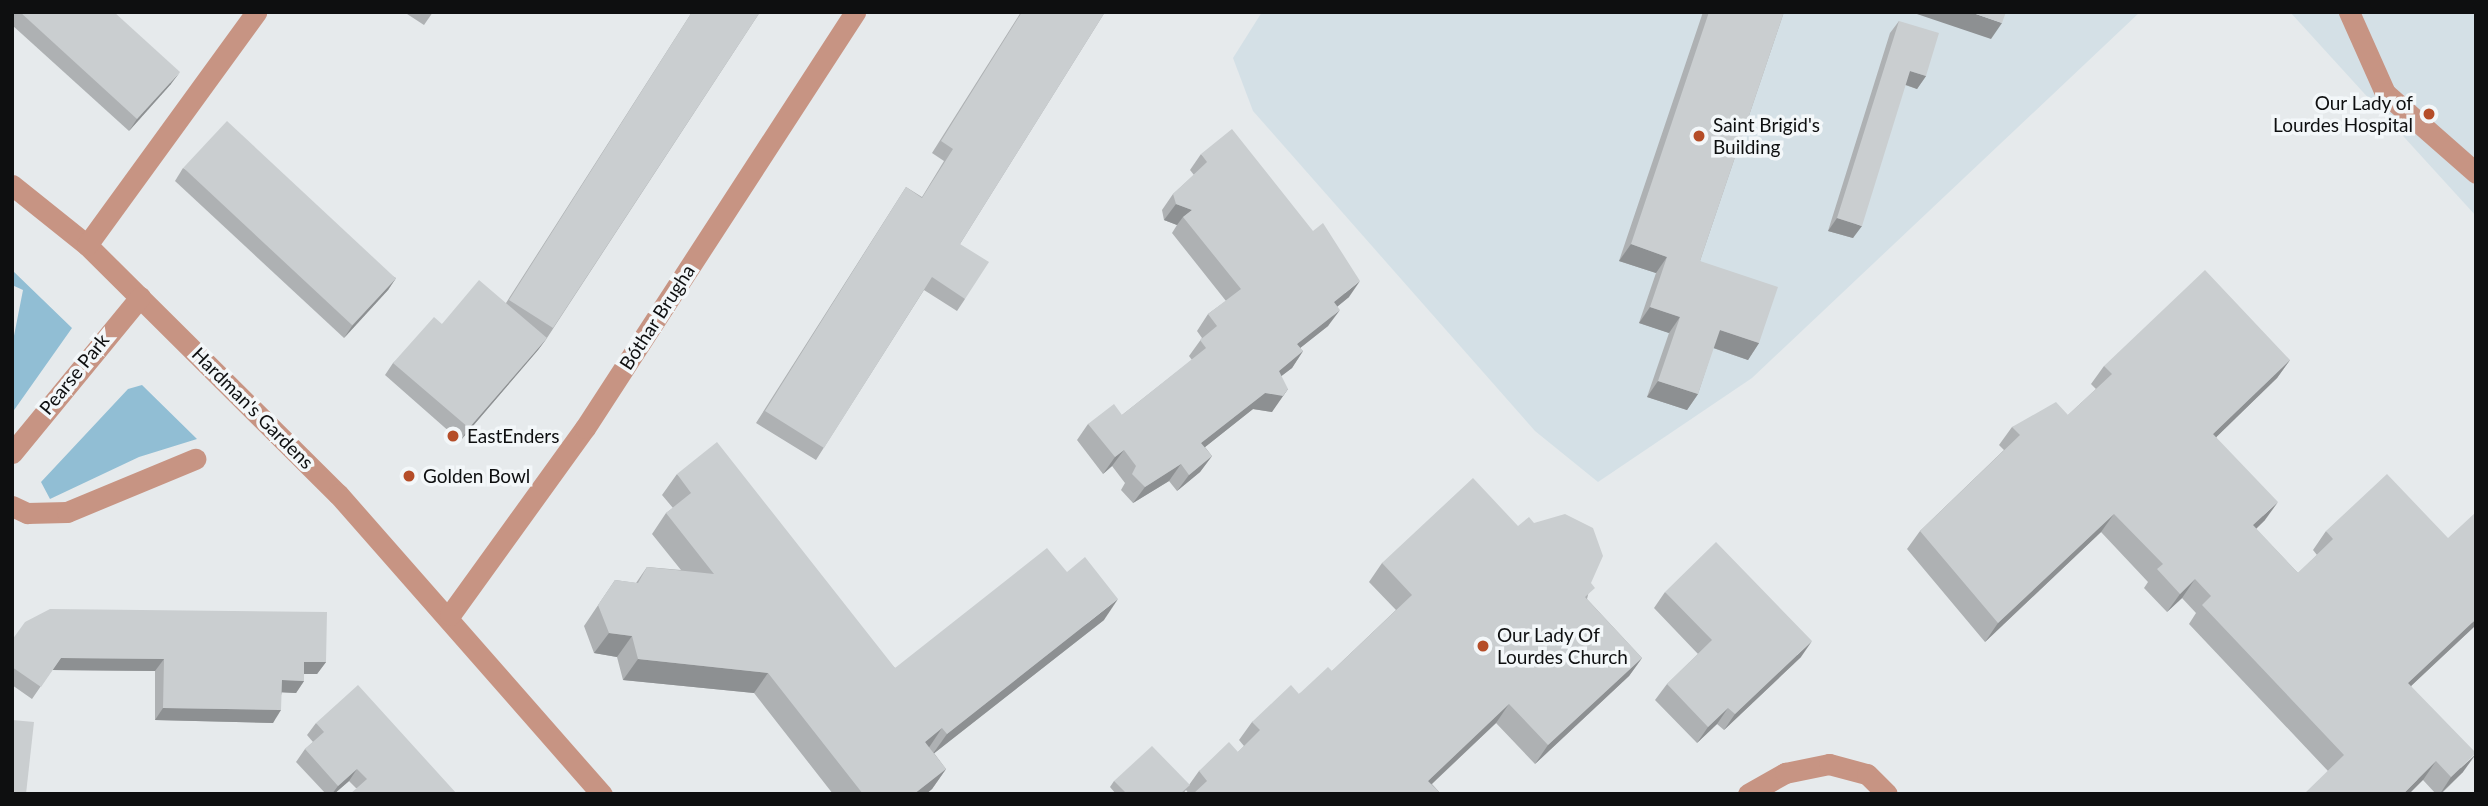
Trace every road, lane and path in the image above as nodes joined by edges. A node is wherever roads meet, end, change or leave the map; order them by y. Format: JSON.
{"nodes":[{"id":1,"x":256,"y":12,"type":"edge"},
{"id":2,"x":855,"y":12,"type":"edge"},
{"id":3,"x":2349,"y":12,"type":"edge"},
{"id":4,"x":2476,"y":173,"type":"edge"},
{"id":5,"x":12,"y":185,"type":"edge"},
{"id":6,"x":87,"y":245,"type":"junction"},
{"id":7,"x":140,"y":297,"type":"junction"},
{"id":8,"x":12,"y":453,"type":"edge"},
{"id":9,"x":195,"y":460,"type":"dead end"},
{"id":10,"x":12,"y":506,"type":"edge"},
{"id":11,"x":450,"y":615,"type":"junction"},
{"id":12,"x":602,"y":794,"type":"edge"},
{"id":13,"x":1748,"y":794,"type":"edge"},
{"id":14,"x":1887,"y":794,"type":"edge"}],
"edges":[{"from":1,"to":6,"type":"street"},
{"from":2,"to":11,"type":"street","name":"Bóthar Brugha"},
{"from":3,"to":4,"type":"street"},
{"from":5,"to":6,"type":"street","name":"Hardman's Gardens"},
{"from":6,"to":7,"type":"street","name":"Hardman's Gardens"},
{"from":7,"to":8,"type":"street","name":"Pearse Park"},
{"from":7,"to":11,"type":"street","name":"Hardman's Gardens"},
{"from":9,"to":10,"type":"street"},
{"from":11,"to":12,"type":"street","name":"Hardman's Gardens"},
{"from":13,"to":14,"type":"street"}]}
